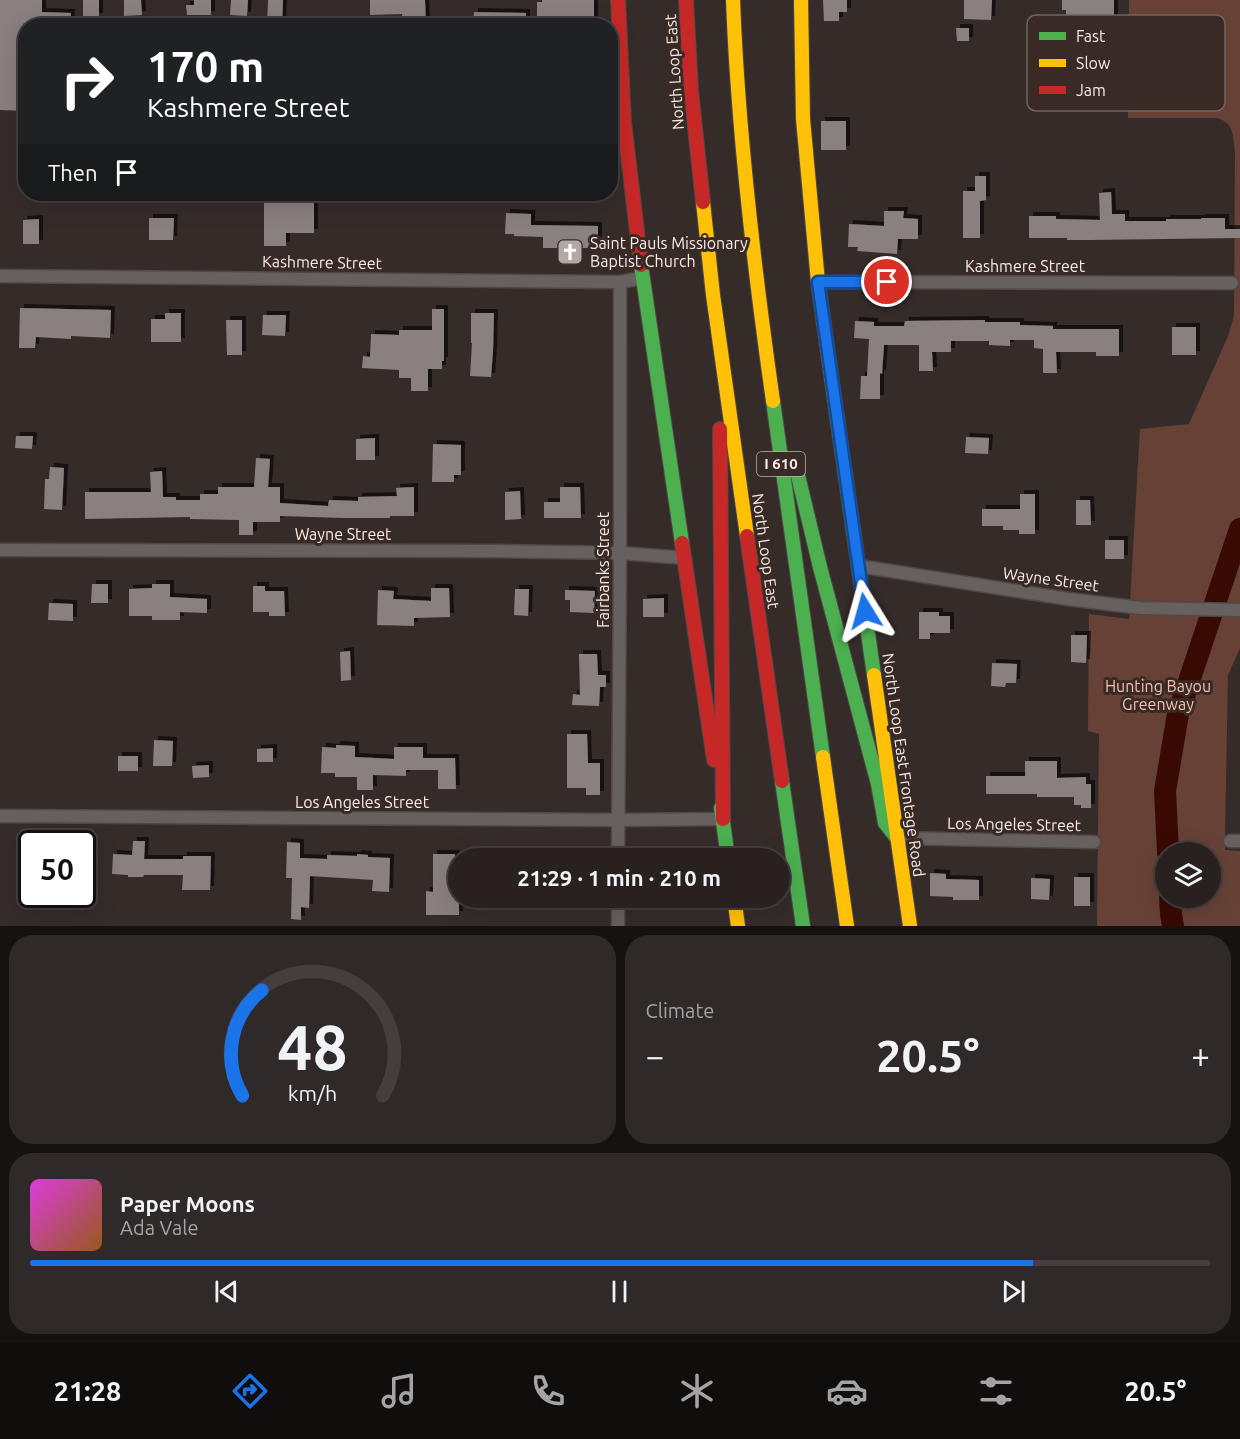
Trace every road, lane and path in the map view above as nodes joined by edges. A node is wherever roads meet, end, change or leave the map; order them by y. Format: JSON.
{"nodes":[{"id":1,"x":618,"y":0,"type":"edge"},
{"id":2,"x":686,"y":0,"type":"edge"},
{"id":3,"x":733,"y":0,"type":"edge"},
{"id":4,"x":801,"y":0,"type":"edge"},
{"id":5,"x":0,"y":276,"type":"edge"},
{"id":6,"x":642,"y":278,"type":"junction"},
{"id":7,"x":620,"y":282,"type":"junction"},
{"id":8,"x":818,"y":282,"type":"junction"},
{"id":9,"x":1232,"y":283,"type":"dead end"},
{"id":10,"x":762,"y":324,"type":"junction"},
{"id":11,"x":719,"y":344,"type":"junction"},
{"id":12,"x":0,"y":550,"type":"edge"},
{"id":13,"x":620,"y":553,"type":"junction"},
{"id":14,"x":685,"y":558,"type":"junction"},
{"id":15,"x":859,"y":566,"type":"junction"},
{"id":16,"x":1240,"y":610,"type":"edge"},
{"id":17,"x":0,"y":816,"type":"edge"},
{"id":18,"x":723,"y":819,"type":"junction"},
{"id":19,"x":618,"y":820,"type":"junction"},
{"id":20,"x":897,"y":838,"type":"junction"},
{"id":21,"x":1094,"y":842,"type":"dead end"},
{"id":22,"x":618,"y":848,"type":"edge"},
{"id":23,"x":727,"y":848,"type":"edge"},
{"id":24,"x":618,"y":908,"type":"edge"},
{"id":25,"x":736,"y":908,"type":"edge"},
{"id":26,"x":618,"y":926,"type":"edge"},
{"id":27,"x":738,"y":926,"type":"edge"},
{"id":28,"x":803,"y":926,"type":"edge"},
{"id":29,"x":847,"y":926,"type":"edge"},
{"id":30,"x":910,"y":926,"type":"edge"}],
"edges":[{"from":1,"to":6,"type":"main road"},
{"from":2,"to":11,"type":"main road","name":"North Loop East","number":"I 610"},
{"from":3,"to":10,"type":"main road","name":"North Loop East","number":"I 610"},
{"from":4,"to":8,"type":"main road","name":"North Loop East Frontage Road"},
{"from":5,"to":7,"type":"street","name":"Kashmere Street"},
{"from":6,"to":7,"type":"street","name":"Kashmere Street"},
{"from":6,"to":14,"type":"main road"},
{"from":7,"to":13,"type":"street","name":"Fairbanks Street"},
{"from":8,"to":9,"type":"street","name":"Kashmere Street"},
{"from":8,"to":15,"type":"main road","name":"North Loop East Frontage Road"},
{"from":10,"to":20,"type":"main road"},
{"from":10,"to":29,"type":"main road","name":"North Loop East","number":"I 610"},
{"from":11,"to":18,"type":"main road"},
{"from":11,"to":28,"type":"main road","name":"North Loop East","number":"I 610"},
{"from":12,"to":13,"type":"street","name":"Wayne Street"},
{"from":13,"to":14,"type":"street","name":"Wayne Street"},
{"from":13,"to":19,"type":"street","name":"Fairbanks Street"},
{"from":14,"to":18,"type":"main road"},
{"from":15,"to":16,"type":"street","name":"Wayne Street"},
{"from":15,"to":20,"type":"main road","name":"North Loop East Frontage Road"},
{"from":17,"to":19,"type":"street","name":"Los Angeles Street"},
{"from":18,"to":19,"type":"street","name":"Los Angeles Street"},
{"from":18,"to":23,"type":"main road"},
{"from":19,"to":22,"type":"street","name":"Fairbanks Street"},
{"from":20,"to":21,"type":"street","name":"Los Angeles Street"},
{"from":20,"to":30,"type":"main road","name":"North Loop East Frontage Road"},
{"from":24,"to":26,"type":"street"},
{"from":25,"to":27,"type":"main road"}]}
